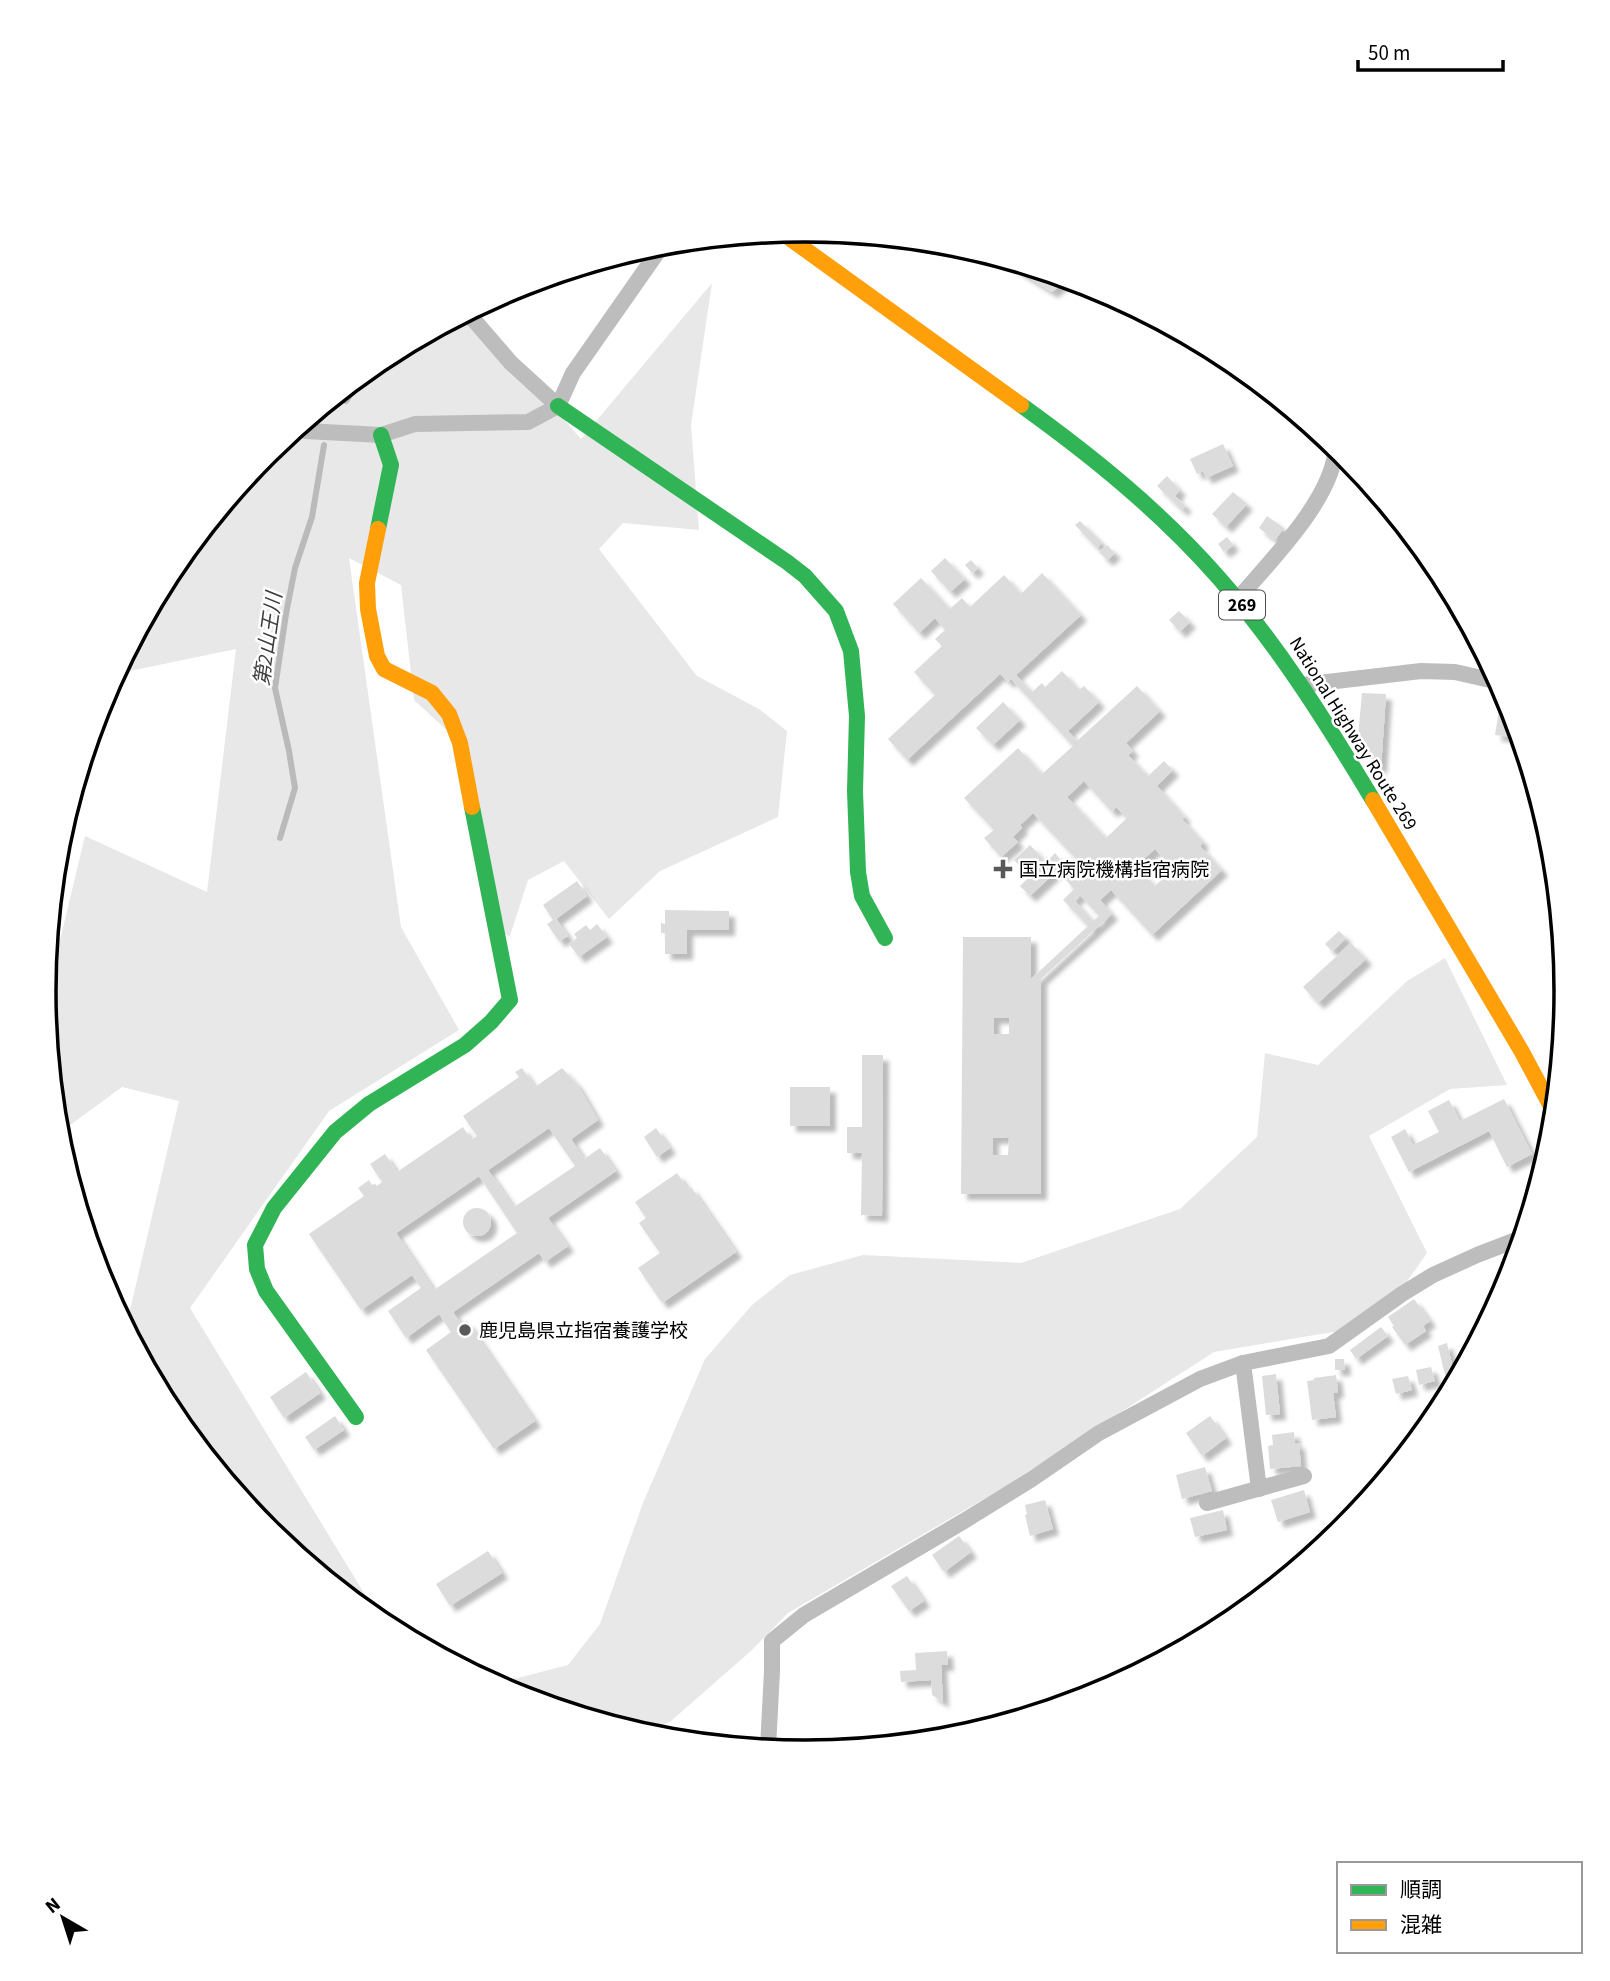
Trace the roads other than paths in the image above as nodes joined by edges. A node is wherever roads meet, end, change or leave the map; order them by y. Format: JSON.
{"nodes":[{"id":1,"x":795,"y":242,"type":"edge"},
{"id":2,"x":654,"y":257,"type":"edge"},
{"id":3,"x":473,"y":319,"type":"edge"},
{"id":4,"x":558,"y":406,"type":"junction"},
{"id":5,"x":307,"y":431,"type":"edge"},
{"id":6,"x":381,"y":435,"type":"junction"},
{"id":7,"x":1335,"y":461,"type":"edge"},
{"id":8,"x":1238,"y":600,"type":"junction"},
{"id":9,"x":1486,"y":679,"type":"edge"},
{"id":10,"x":1303,"y":685,"type":"junction"},
{"id":11,"x":885,"y":939,"type":"dead end"},
{"id":12,"x":1546,"y":1098,"type":"edge"},
{"id":13,"x":1510,"y":1242,"type":"edge"},
{"id":14,"x":1243,"y":1363,"type":"junction"},
{"id":15,"x":356,"y":1417,"type":"dead end"},
{"id":16,"x":1304,"y":1476,"type":"dead end"},
{"id":17,"x":1259,"y":1489,"type":"junction"},
{"id":18,"x":1207,"y":1503,"type":"dead end"},
{"id":19,"x":768,"y":1739,"type":"edge"}],
"edges":[{"from":1,"to":8,"type":"main road","name":"National Highway Route 269","number":"269"},
{"from":2,"to":4,"type":"street"},
{"from":3,"to":4,"type":"street"},
{"from":4,"to":6,"type":"street"},
{"from":4,"to":11,"type":"main road"},
{"from":5,"to":6,"type":"street"},
{"from":6,"to":15,"type":"main road"},
{"from":7,"to":8,"type":"street"},
{"from":8,"to":10,"type":"main road","name":"National Highway Route 269","number":"269"},
{"from":9,"to":10,"type":"street"},
{"from":10,"to":12,"type":"main road","name":"National Highway Route 269","number":"269"},
{"from":13,"to":14,"type":"street"},
{"from":14,"to":17,"type":"street"},
{"from":14,"to":19,"type":"street"},
{"from":16,"to":17,"type":"street"},
{"from":17,"to":18,"type":"street"}]}
